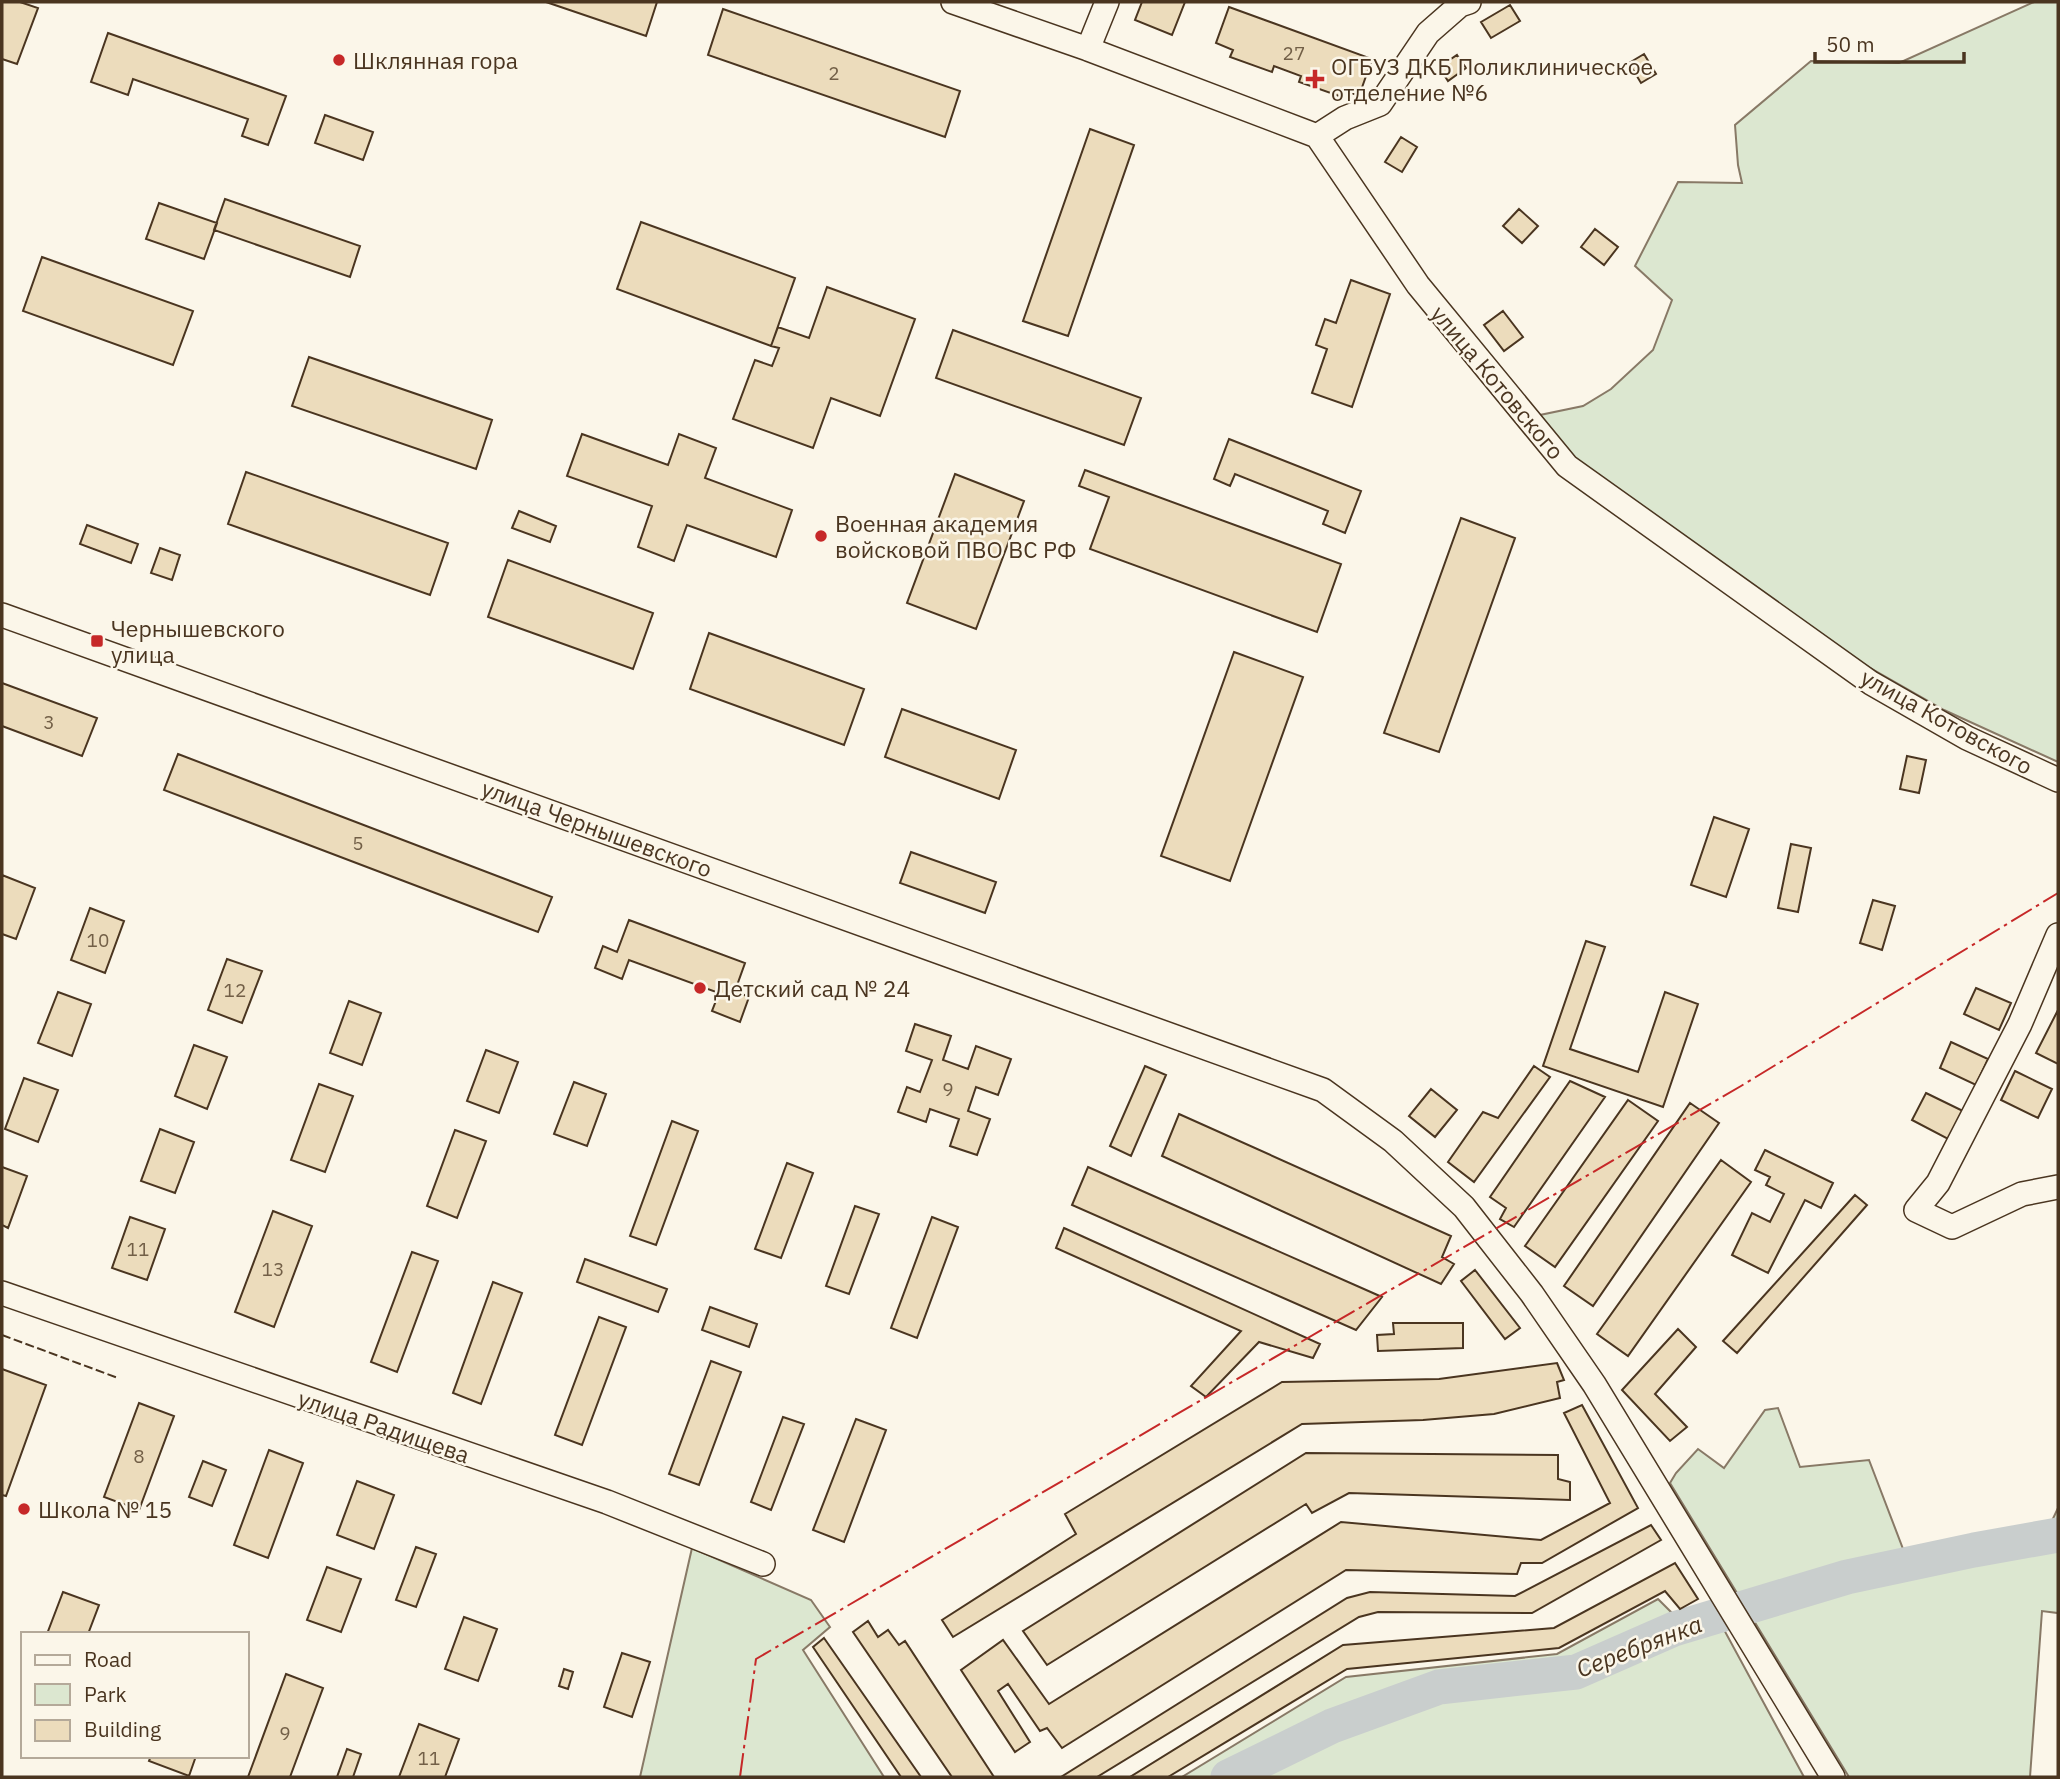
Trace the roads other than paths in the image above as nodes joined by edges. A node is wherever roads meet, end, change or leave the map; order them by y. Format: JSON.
{"nodes":[{"id":1,"x":953,"y":2,"type":"edge"},
{"id":2,"x":1107,"y":2,"type":"edge"},
{"id":3,"x":1469,"y":2,"type":"edge"},
{"id":4,"x":1088,"y":49,"type":"junction"},
{"id":5,"x":1317,"y":136,"type":"junction"},
{"id":6,"x":2,"y":615,"type":"edge"},
{"id":7,"x":2058,"y":780,"type":"edge"},
{"id":8,"x":2058,"y":935,"type":"edge"},
{"id":9,"x":2058,"y":1187,"type":"edge"},
{"id":10,"x":2,"y":1293,"type":"edge"},
{"id":11,"x":763,"y":1564,"type":"dead end"},
{"id":12,"x":1833,"y":1777,"type":"edge"}],
"edges":[{"from":1,"to":4,"type":"street"},
{"from":2,"to":4,"type":"street"},
{"from":3,"to":5,"type":"street"},
{"from":4,"to":5,"type":"street"},
{"from":5,"to":7,"type":"street","name":"улица Котовского"},
{"from":6,"to":12,"type":"street","name":"улица Чернышевского"},
{"from":8,"to":9,"type":"street"},
{"from":10,"to":11,"type":"street","name":"улица Радищева"}]}
